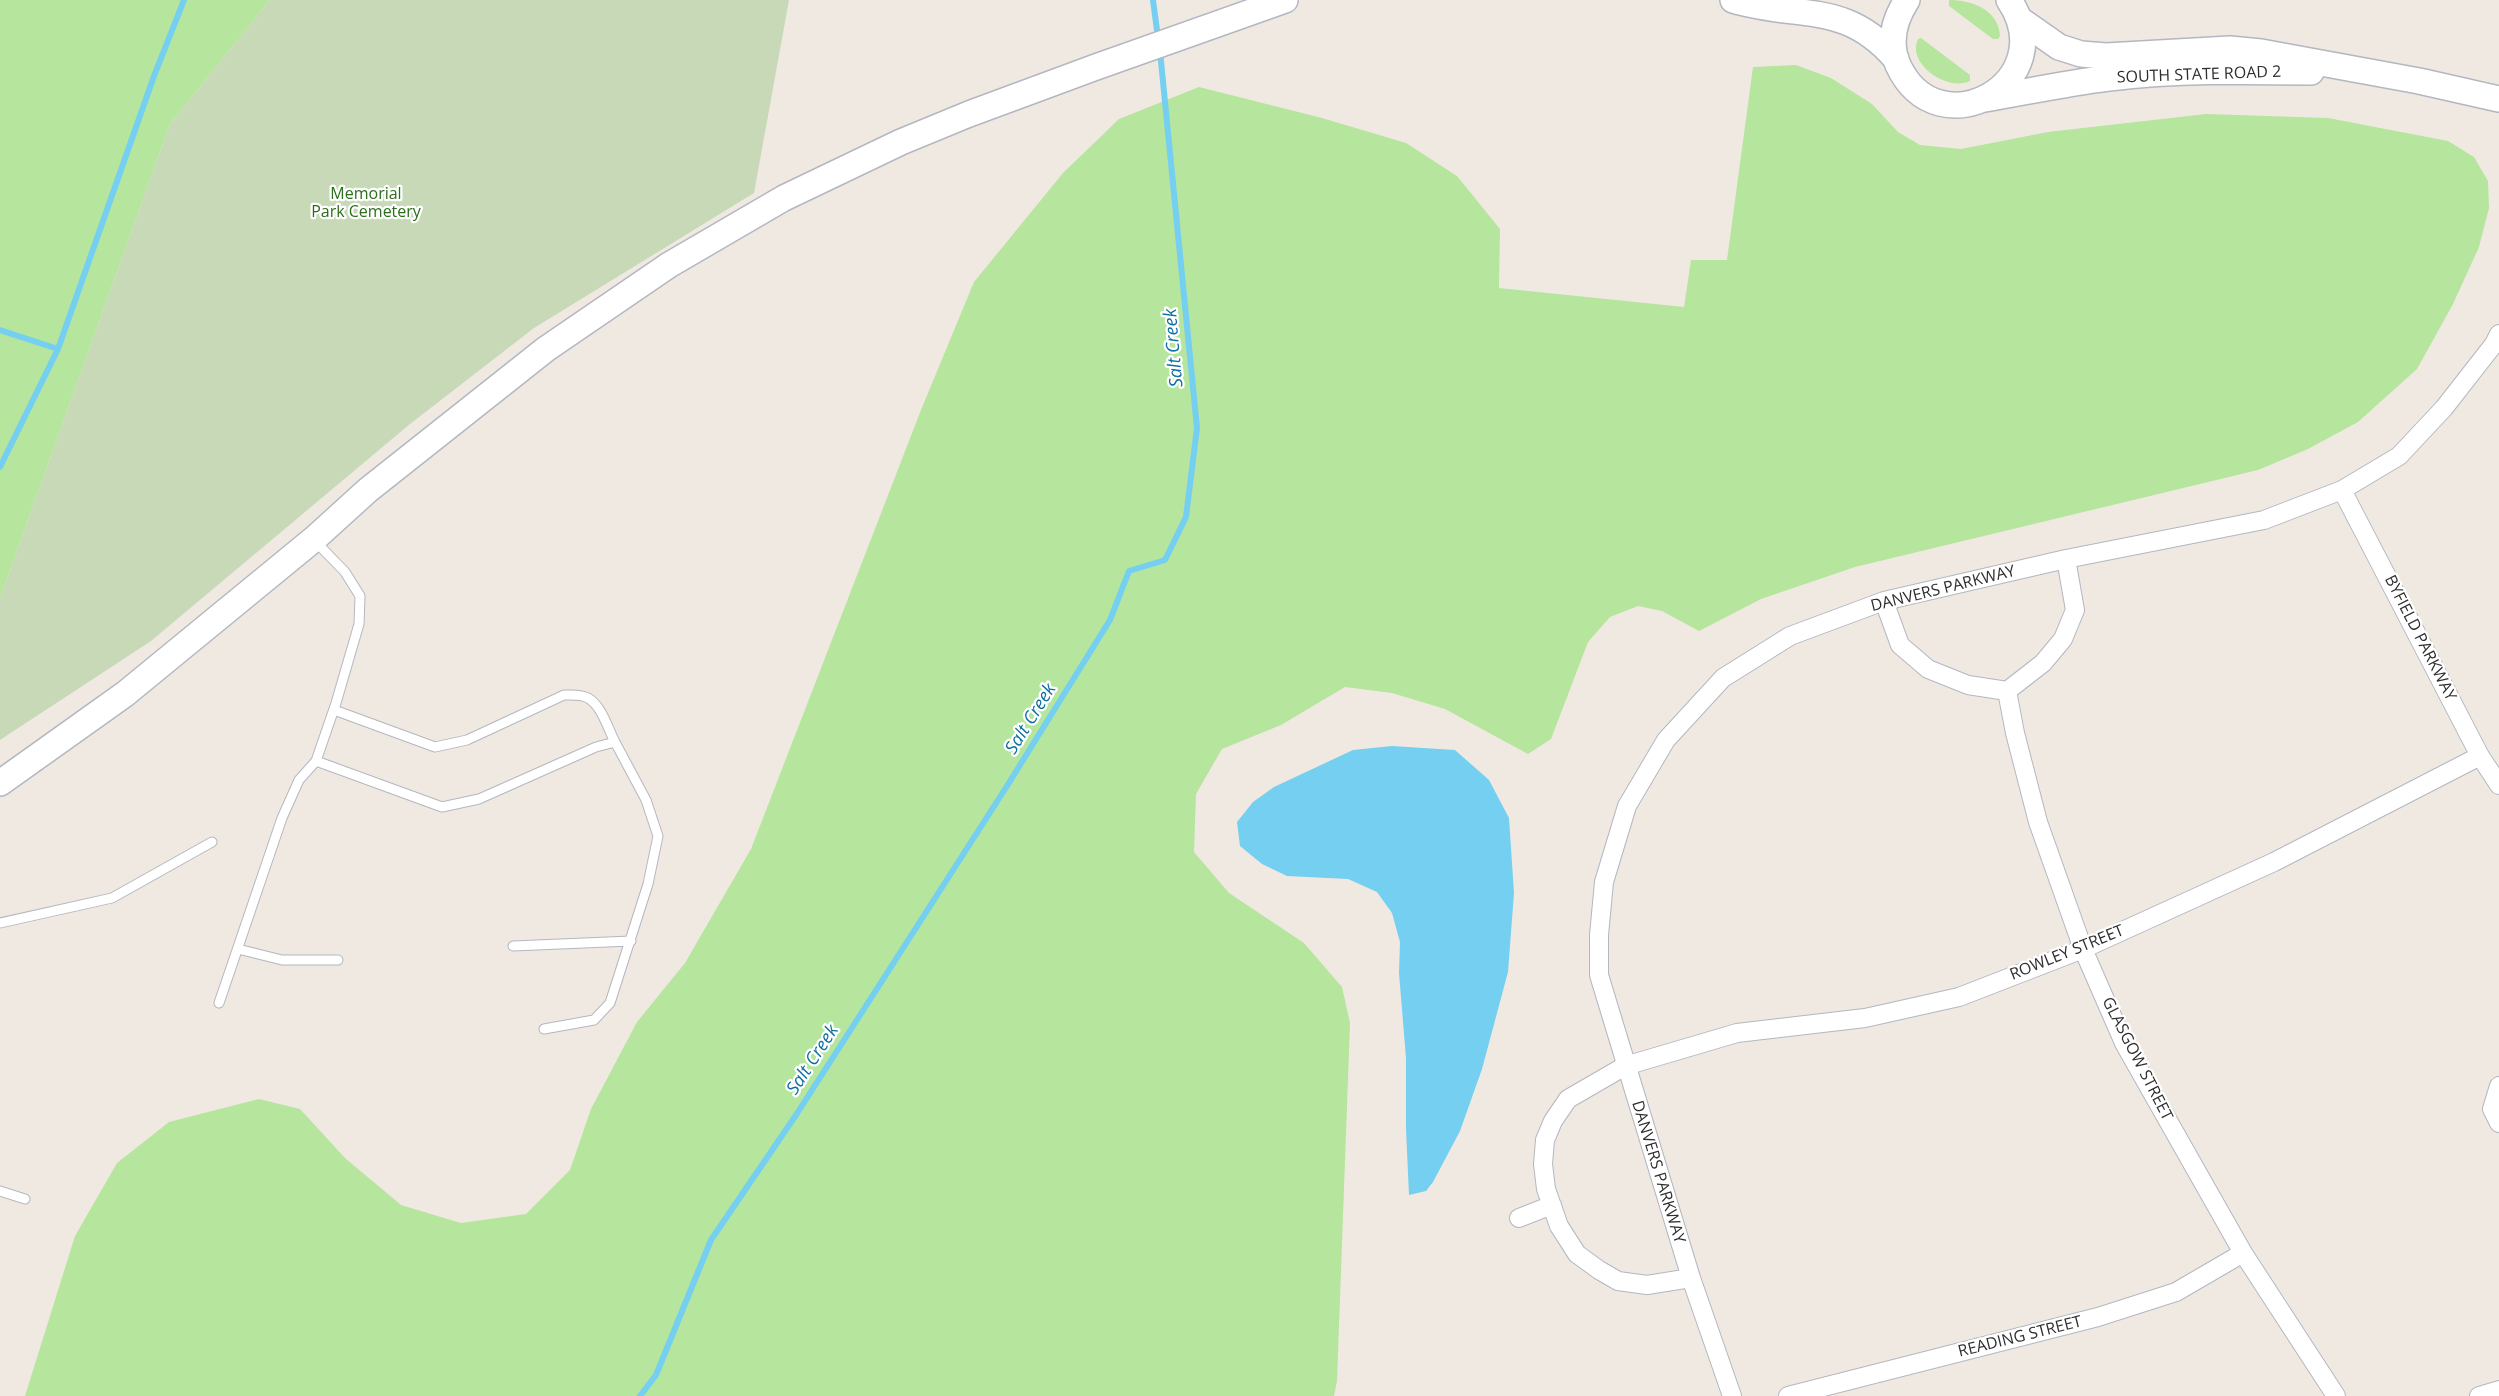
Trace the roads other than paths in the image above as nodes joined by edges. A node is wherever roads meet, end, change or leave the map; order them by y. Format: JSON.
{"nodes":[{"id":1,"x":1285,"y":0,"type":"edge"},
{"id":2,"x":1734,"y":0,"type":"edge"},
{"id":3,"x":1907,"y":0,"type":"edge"},
{"id":4,"x":2014,"y":9,"type":"edge"},
{"id":5,"x":1896,"y":59,"type":"junction"},
{"id":6,"x":2386,"y":74,"type":"junction"},
{"id":7,"x":2499,"y":99,"type":"edge"},
{"id":8,"x":1984,"y":100,"type":"junction"},
{"id":9,"x":2499,"y":334,"type":"edge"},
{"id":10,"x":2342,"y":490,"type":"junction"},
{"id":11,"x":314,"y":539,"type":"junction"},
{"id":12,"x":2066,"y":559,"type":"junction"},
{"id":13,"x":1884,"y":601,"type":"junction"},
{"id":14,"x":2007,"y":691,"type":"junction"},
{"id":15,"x":334,"y":710,"type":"junction"},
{"id":16,"x":615,"y":742,"type":"junction"},
{"id":17,"x":2480,"y":756,"type":"junction"},
{"id":18,"x":316,"y":761,"type":"junction"},
{"id":19,"x":0,"y":783,"type":"edge"},
{"id":20,"x":2499,"y":785,"type":"edge"},
{"id":21,"x":212,"y":842,"type":"dead end"},
{"id":22,"x":0,"y":922,"type":"edge"},
{"id":23,"x":631,"y":941,"type":"junction"},
{"id":24,"x":513,"y":946,"type":"dead end"},
{"id":25,"x":238,"y":948,"type":"junction"},
{"id":26,"x":2083,"y":948,"type":"junction"},
{"id":27,"x":338,"y":960,"type":"dead end"},
{"id":28,"x":219,"y":1003,"type":"dead end"},
{"id":29,"x":544,"y":1029,"type":"dead end"},
{"id":30,"x":1625,"y":1066,"type":"junction"},
{"id":31,"x":2499,"y":1086,"type":"edge"},
{"id":32,"x":2499,"y":1122,"type":"edge"},
{"id":33,"x":0,"y":1191,"type":"edge"},
{"id":34,"x":25,"y":1199,"type":"dead end"},
{"id":35,"x":1552,"y":1205,"type":"junction"},
{"id":36,"x":1519,"y":1218,"type":"dead end"},
{"id":37,"x":2243,"y":1253,"type":"junction"},
{"id":38,"x":1691,"y":1278,"type":"junction"},
{"id":39,"x":2499,"y":1390,"type":"edge"},
{"id":40,"x":1732,"y":1396,"type":"edge"},
{"id":41,"x":1788,"y":1396,"type":"edge"},
{"id":42,"x":2336,"y":1396,"type":"edge"},
{"id":43,"x":2479,"y":1396,"type":"edge"}],
"edges":[{"from":1,"to":11,"type":"main road"},
{"from":2,"to":5,"type":"main road"},
{"from":3,"to":5,"type":"main road"},
{"from":4,"to":6,"type":"main road","name":"SOUTH STATE ROAD 2"},
{"from":4,"to":8,"type":"main road"},
{"from":5,"to":8,"type":"main road","name":"SOUTH STATE ROAD 2"},
{"from":6,"to":7,"type":"main road","name":"SOUTH STATE ROAD 2"},
{"from":6,"to":8,"type":"main road","name":"SOUTH STATE ROAD 2"},
{"from":9,"to":10,"type":"street","name":"DANVERS PARKWAY"},
{"from":10,"to":12,"type":"street","name":"DANVERS PARKWAY"},
{"from":10,"to":17,"type":"street","name":"BYFIELD PARKWAY"},
{"from":11,"to":15,"type":"lane"},
{"from":11,"to":19,"type":"main road"},
{"from":12,"to":13,"type":"street","name":"DANVERS PARKWAY"},
{"from":12,"to":14,"type":"street"},
{"from":13,"to":14,"type":"street"},
{"from":13,"to":30,"type":"street","name":"DANVERS PARKWAY"},
{"from":14,"to":26,"type":"street","name":"GLASGOW STREET"},
{"from":15,"to":16,"type":"lane"},
{"from":15,"to":18,"type":"lane"},
{"from":16,"to":18,"type":"lane"},
{"from":16,"to":23,"type":"lane"},
{"from":17,"to":20,"type":"street","name":"BYFIELD PARKWAY"},
{"from":17,"to":26,"type":"street","name":"ROWLEY STREET"},
{"from":18,"to":25,"type":"lane"},
{"from":21,"to":22,"type":"lane"},
{"from":23,"to":24,"type":"lane"},
{"from":23,"to":29,"type":"lane"},
{"from":25,"to":27,"type":"lane"},
{"from":25,"to":28,"type":"lane"},
{"from":26,"to":30,"type":"street","name":"ROWLEY STREET"},
{"from":26,"to":37,"type":"street","name":"GLASGOW STREET"},
{"from":30,"to":35,"type":"street"},
{"from":30,"to":38,"type":"street","name":"DANVERS PARKWAY"},
{"from":31,"to":32,"type":"street"},
{"from":33,"to":34,"type":"lane"},
{"from":35,"to":36,"type":"street"},
{"from":35,"to":38,"type":"street"},
{"from":37,"to":41,"type":"street","name":"READING STREET"},
{"from":37,"to":42,"type":"street","name":"GLASGOW STREET"},
{"from":38,"to":40,"type":"street","name":"DANVERS PARKWAY"},
{"from":39,"to":43,"type":"street"}]}
